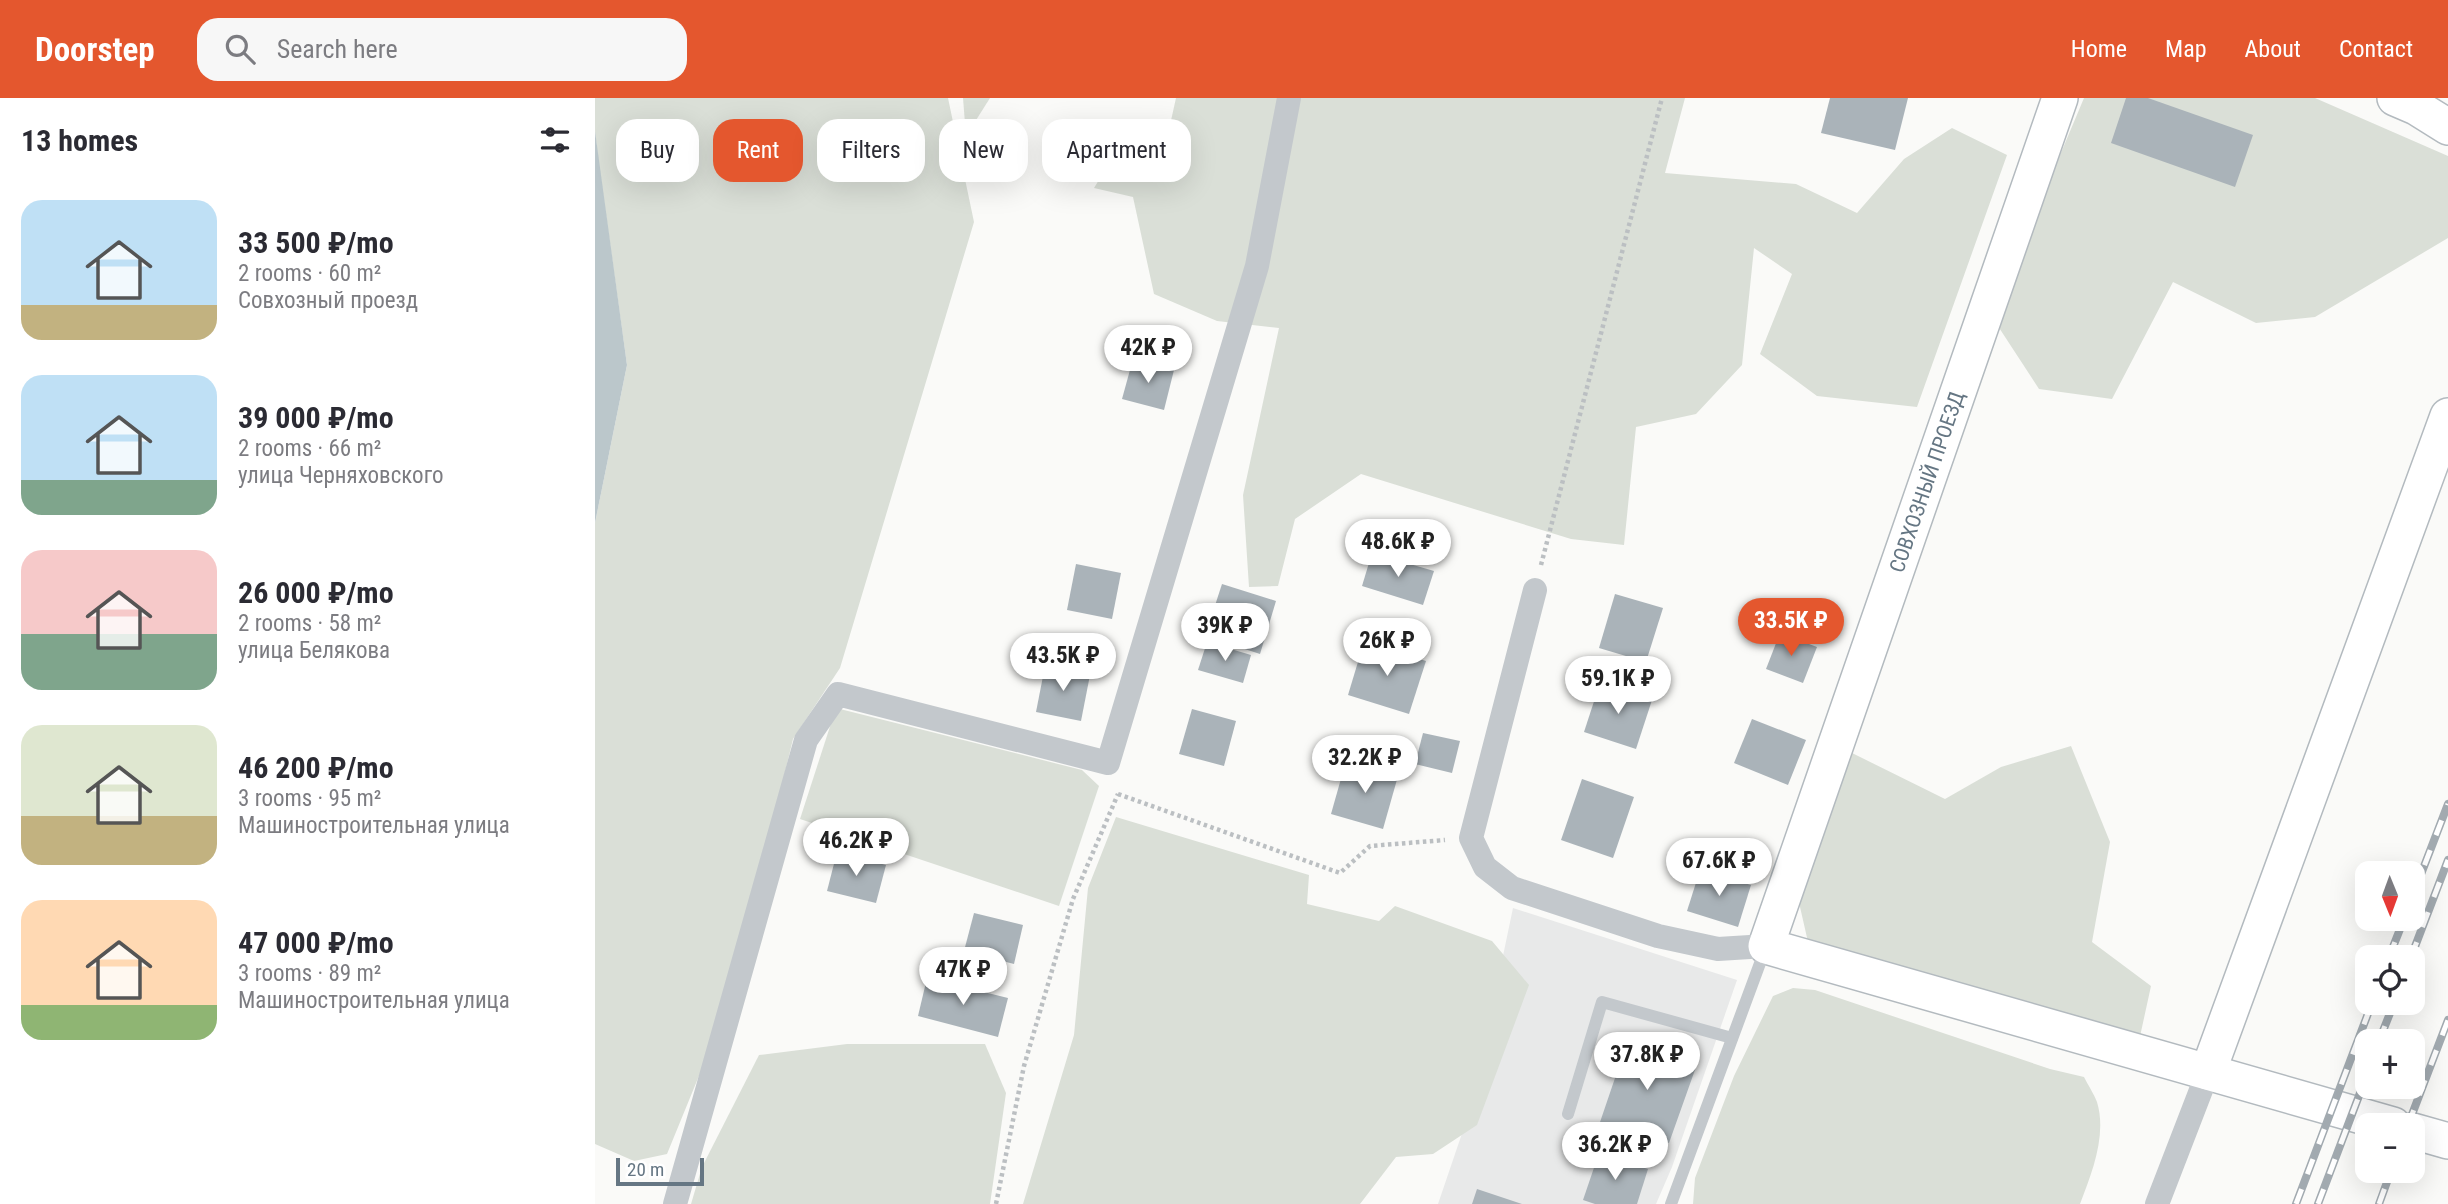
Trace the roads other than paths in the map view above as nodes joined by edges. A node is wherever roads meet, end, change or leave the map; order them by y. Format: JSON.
{"nodes":[{"id":1,"x":1289,"y":98,"type":"edge"},
{"id":2,"x":2060,"y":98,"type":"edge"},
{"id":3,"x":2395,"y":98,"type":"edge"},
{"id":4,"x":2448,"y":127,"type":"edge"},
{"id":5,"x":2448,"y":416,"type":"edge"},
{"id":6,"x":1535,"y":590,"type":"road end"},
{"id":7,"x":1766,"y":946,"type":"junction"},
{"id":8,"x":1732,"y":1038,"type":"junction"},
{"id":9,"x":2208,"y":1072,"type":"junction"},
{"id":10,"x":1568,"y":1114,"type":"dead end"},
{"id":11,"x":2355,"y":1114,"type":"edge"},
{"id":12,"x":2425,"y":1134,"type":"edge"},
{"id":13,"x":2448,"y":1141,"type":"edge"},
{"id":14,"x":675,"y":1204,"type":"edge"},
{"id":15,"x":1671,"y":1204,"type":"edge"},
{"id":16,"x":2157,"y":1204,"type":"edge"}],
"edges":[{"from":1,"to":14,"type":"street"},
{"from":2,"to":7,"type":"main road","name":"СОВХОЗНЫЙ ПРОЕЗД"},
{"from":3,"to":4,"type":"main road"},
{"from":5,"to":9,"type":"main road"},
{"from":6,"to":7,"type":"street"},
{"from":7,"to":8,"type":"lane"},
{"from":7,"to":9,"type":"main road"},
{"from":8,"to":10,"type":"lane"},
{"from":8,"to":15,"type":"lane"},
{"from":9,"to":11,"type":"main road"},
{"from":9,"to":16,"type":"street"},
{"from":12,"to":13,"type":"main road"}]}
